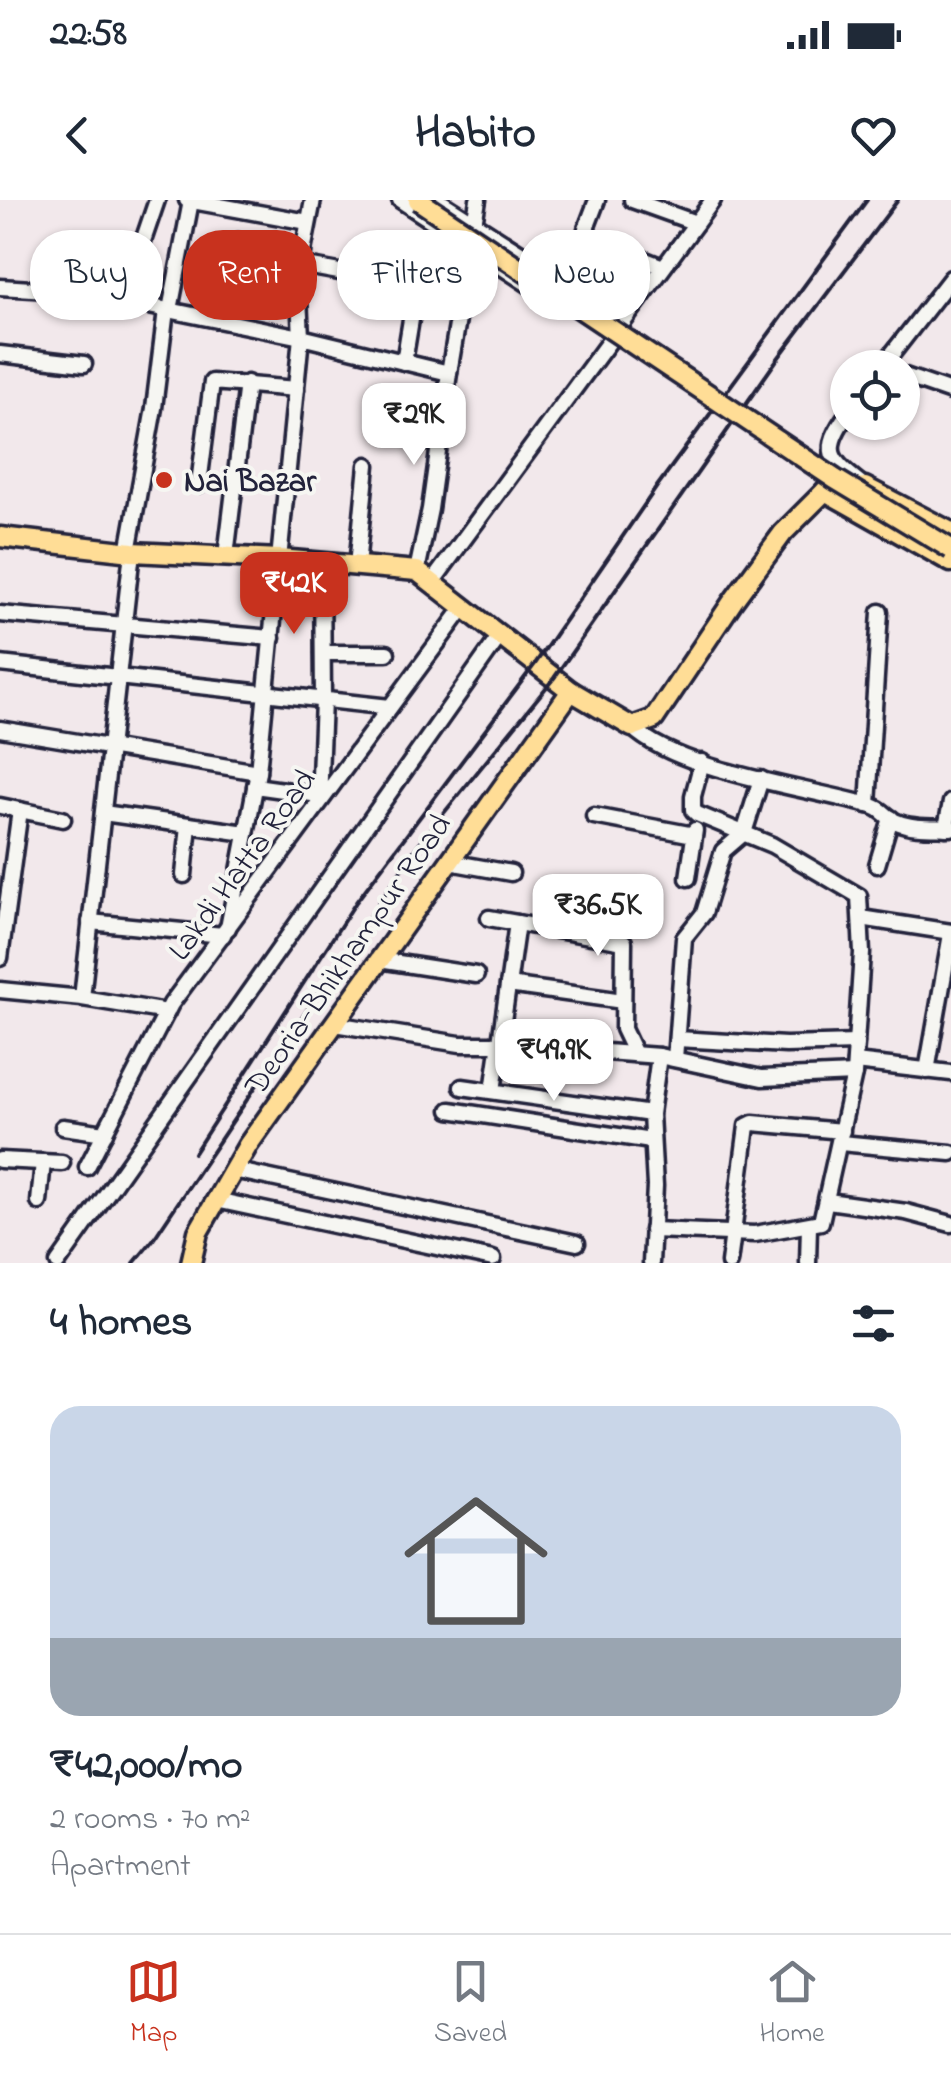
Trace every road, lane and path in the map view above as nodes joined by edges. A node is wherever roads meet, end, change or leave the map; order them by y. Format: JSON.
{"nodes":[{"id":1,"x":156,"y":200,"type":"edge"},
{"id":2,"x":189,"y":200,"type":"edge"},
{"id":3,"x":313,"y":200,"type":"edge"},
{"id":4,"x":400,"y":200,"type":"edge"},
{"id":5,"x":418,"y":200,"type":"edge"},
{"id":6,"x":438,"y":200,"type":"edge"},
{"id":7,"x":478,"y":200,"type":"edge"},
{"id":8,"x":597,"y":200,"type":"edge"},
{"id":9,"x":632,"y":200,"type":"edge"},
{"id":10,"x":713,"y":200,"type":"edge"},
{"id":11,"x":308,"y":222,"type":"junction"},
{"id":12,"x":696,"y":223,"type":"junction"},
{"id":13,"x":475,"y":224,"type":"junction"},
{"id":14,"x":146,"y":230,"type":"edge"},
{"id":15,"x":307,"y":230,"type":"edge"},
{"id":16,"x":445,"y":230,"type":"edge"},
{"id":17,"x":474,"y":230,"type":"edge"},
{"id":18,"x":518,"y":252,"type":"edge"},
{"id":19,"x":498,"y":265,"type":"edge"},
{"id":20,"x":663,"y":267,"type":"junction"},
{"id":21,"x":951,"y":278,"type":"edge"},
{"id":22,"x":650,"y":285,"type":"edge"},
{"id":23,"x":0,"y":287,"type":"edge"},
{"id":24,"x":30,"y":289,"type":"edge"},
{"id":25,"x":163,"y":309,"type":"edge"},
{"id":26,"x":168,"y":310,"type":"junction"},
{"id":27,"x":300,"y":320,"type":"edge"},
{"id":28,"x":411,"y":320,"type":"edge"},
{"id":29,"x":458,"y":320,"type":"edge"},
{"id":30,"x":624,"y":320,"type":"edge"},
{"id":31,"x":301,"y":337,"type":"junction"},
{"id":32,"x":610,"y":338,"type":"junction"},
{"id":33,"x":895,"y":350,"type":"edge"},
{"id":34,"x":0,"y":354,"type":"edge"},
{"id":35,"x":404,"y":362,"type":"junction"},
{"id":36,"x":84,"y":364,"type":"dead end"},
{"id":37,"x":448,"y":373,"type":"junction"},
{"id":38,"x":920,"y":381,"type":"edge"},
{"id":39,"x":247,"y":383,"type":"junction"},
{"id":40,"x":296,"y":389,"type":"junction"},
{"id":41,"x":951,"y":392,"type":"edge"},
{"id":42,"x":831,"y":440,"type":"edge"},
{"id":43,"x":367,"y":465,"type":"dead end"},
{"id":44,"x":198,"y":484,"type":"dead end"},
{"id":45,"x":866,"y":487,"type":"junction"},
{"id":46,"x":825,"y":491,"type":"junction"},
{"id":47,"x":951,"y":532,"type":"edge"},
{"id":48,"x":0,"y":537,"type":"edge"},
{"id":49,"x":951,"y":550,"type":"edge"},
{"id":50,"x":130,"y":552,"type":"junction"},
{"id":51,"x":226,"y":556,"type":"junction"},
{"id":52,"x":280,"y":559,"type":"junction"},
{"id":53,"x":322,"y":562,"type":"junction"},
{"id":54,"x":951,"y":562,"type":"edge"},
{"id":55,"x":357,"y":566,"type":"junction"},
{"id":56,"x":425,"y":576,"type":"junction"},
{"id":57,"x":464,"y":607,"type":"junction"},
{"id":58,"x":880,"y":612,"type":"dead end"},
{"id":59,"x":0,"y":614,"type":"edge"},
{"id":60,"x":125,"y":625,"type":"junction"},
{"id":61,"x":499,"y":637,"type":"junction"},
{"id":62,"x":272,"y":638,"type":"junction"},
{"id":63,"x":323,"y":653,"type":"junction"},
{"id":64,"x":387,"y":653,"type":"dead end"},
{"id":65,"x":0,"y":664,"type":"edge"},
{"id":66,"x":119,"y":678,"type":"junction"},
{"id":67,"x":571,"y":691,"type":"junction"},
{"id":68,"x":266,"y":695,"type":"junction"},
{"id":69,"x":323,"y":700,"type":"junction"},
{"id":70,"x":390,"y":707,"type":"junction"},
{"id":71,"x":632,"y":727,"type":"junction"},
{"id":72,"x":0,"y":729,"type":"edge"},
{"id":73,"x":110,"y":749,"type":"junction"},
{"id":74,"x":702,"y":762,"type":"junction"},
{"id":75,"x":256,"y":779,"type":"junction"},
{"id":76,"x":761,"y":779,"type":"junction"},
{"id":77,"x":319,"y":800,"type":"junction"},
{"id":78,"x":951,"y":802,"type":"edge"},
{"id":79,"x":868,"y":805,"type":"junction"},
{"id":80,"x":0,"y":806,"type":"edge"},
{"id":81,"x":20,"y":810,"type":"junction"},
{"id":82,"x":103,"y":814,"type":"junction"},
{"id":83,"x":697,"y":814,"type":"junction"},
{"id":84,"x":594,"y":816,"type":"dead end"},
{"id":85,"x":63,"y":818,"type":"dead end"},
{"id":86,"x":891,"y":818,"type":"junction"},
{"id":87,"x":189,"y":825,"type":"junction"},
{"id":88,"x":948,"y":828,"type":"edge"},
{"id":89,"x":246,"y":833,"type":"junction"},
{"id":90,"x":744,"y":833,"type":"junction"},
{"id":91,"x":694,"y":835,"type":"junction"},
{"id":92,"x":8,"y":845,"type":"edge"},
{"id":93,"x":450,"y":862,"type":"junction"},
{"id":94,"x":877,"y":864,"type":"dead end"},
{"id":95,"x":511,"y":874,"type":"dead end"},
{"id":96,"x":184,"y":876,"type":"dead end"},
{"id":97,"x":688,"y":878,"type":"dead end"},
{"id":98,"x":489,"y":918,"type":"dead end"},
{"id":99,"x":861,"y":918,"type":"junction"},
{"id":100,"x":90,"y":922,"type":"junction"},
{"id":101,"x":518,"y":923,"type":"junction"},
{"id":102,"x":226,"y":931,"type":"junction"},
{"id":103,"x":951,"y":933,"type":"edge"},
{"id":104,"x":0,"y":958,"type":"edge"},
{"id":105,"x":379,"y":960,"type":"junction"},
{"id":106,"x":476,"y":975,"type":"dead end"},
{"id":107,"x":508,"y":985,"type":"junction"},
{"id":108,"x":0,"y":990,"type":"edge"},
{"id":109,"x":82,"y":998,"type":"junction"},
{"id":110,"x":623,"y":1001,"type":"junction"},
{"id":111,"x":168,"y":1012,"type":"junction"},
{"id":112,"x":334,"y":1024,"type":"junction"},
{"id":113,"x":677,"y":1038,"type":"junction"},
{"id":114,"x":856,"y":1043,"type":"junction"},
{"id":115,"x":500,"y":1044,"type":"junction"},
{"id":116,"x":635,"y":1054,"type":"junction"},
{"id":117,"x":659,"y":1056,"type":"junction"},
{"id":118,"x":675,"y":1059,"type":"junction"},
{"id":119,"x":854,"y":1068,"type":"junction"},
{"id":120,"x":928,"y":1070,"type":"junction"},
{"id":121,"x":951,"y":1074,"type":"edge"},
{"id":122,"x":462,"y":1087,"type":"dead end"},
{"id":123,"x":493,"y":1091,"type":"junction"},
{"id":124,"x":450,"y":1110,"type":"dead end"},
{"id":125,"x":651,"y":1114,"type":"junction"},
{"id":126,"x":63,"y":1127,"type":"dead end"},
{"id":127,"x":104,"y":1132,"type":"junction"},
{"id":128,"x":841,"y":1137,"type":"junction"},
{"id":129,"x":651,"y":1141,"type":"junction"},
{"id":130,"x":951,"y":1153,"type":"edge"},
{"id":131,"x":0,"y":1160,"type":"edge"},
{"id":132,"x":42,"y":1162,"type":"junction"},
{"id":133,"x":62,"y":1163,"type":"dead end"},
{"id":134,"x":86,"y":1167,"type":"dead end"},
{"id":135,"x":233,"y":1170,"type":"junction"},
{"id":136,"x":216,"y":1200,"type":"junction"},
{"id":137,"x":828,"y":1201,"type":"junction"},
{"id":138,"x":39,"y":1202,"type":"dead end"},
{"id":139,"x":951,"y":1224,"type":"edge"},
{"id":140,"x":809,"y":1226,"type":"junction"},
{"id":141,"x":652,"y":1230,"type":"junction"},
{"id":142,"x":732,"y":1234,"type":"junction"},
{"id":143,"x":577,"y":1242,"type":"dead end"},
{"id":144,"x":493,"y":1259,"type":"dead end"},
{"id":145,"x":58,"y":1263,"type":"edge"},
{"id":146,"x":191,"y":1263,"type":"edge"},
{"id":147,"x":651,"y":1263,"type":"edge"},
{"id":148,"x":729,"y":1263,"type":"edge"},
{"id":149,"x":808,"y":1263,"type":"edge"}],
"edges":[{"from":1,"to":14,"type":"street"},
{"from":2,"to":11,"type":"street"},
{"from":2,"to":26,"type":"street"},
{"from":3,"to":11,"type":"street"},
{"from":4,"to":16,"type":"street"},
{"from":5,"to":49,"type":"main road","bridge":true},
{"from":6,"to":13,"type":"street"},
{"from":7,"to":13,"type":"street"},
{"from":8,"to":20,"type":"street"},
{"from":9,"to":12,"type":"street"},
{"from":10,"to":12,"type":"street"},
{"from":11,"to":15,"type":"street"},
{"from":12,"to":20,"type":"street"},
{"from":13,"to":17,"type":"street"},
{"from":13,"to":18,"type":"street"},
{"from":19,"to":32,"type":"street"},
{"from":20,"to":22,"type":"street"},
{"from":21,"to":33,"type":"street"},
{"from":23,"to":24,"type":"street"},
{"from":25,"to":26,"type":"street"},
{"from":26,"to":31,"type":"street"},
{"from":26,"to":50,"type":"street"},
{"from":27,"to":31,"type":"street"},
{"from":28,"to":35,"type":"street"},
{"from":29,"to":37,"type":"street"},
{"from":30,"to":32,"type":"street"},
{"from":31,"to":35,"type":"street"},
{"from":31,"to":40,"type":"street"},
{"from":32,"to":56,"type":"street"},
{"from":34,"to":36,"type":"street"},
{"from":35,"to":37,"type":"street"},
{"from":37,"to":56,"type":"street"},
{"from":38,"to":41,"type":"street"},
{"from":39,"to":40,"type":"street"},
{"from":39,"to":44,"type":"street"},
{"from":39,"to":51,"type":"street"},
{"from":40,"to":52,"type":"street"},
{"from":42,"to":45,"type":"street"},
{"from":43,"to":55,"type":"street"},
{"from":45,"to":46,"type":"main road"},
{"from":45,"to":47,"type":"main road"},
{"from":46,"to":54,"type":"main road"},
{"from":46,"to":71,"type":"main road"},
{"from":48,"to":50,"type":"main road"},
{"from":50,"to":51,"type":"main road"},
{"from":50,"to":60,"type":"street"},
{"from":51,"to":52,"type":"main road"},
{"from":52,"to":53,"type":"main road"},
{"from":52,"to":62,"type":"street"},
{"from":53,"to":55,"type":"main road"},
{"from":53,"to":63,"type":"street"},
{"from":55,"to":56,"type":"main road"},
{"from":56,"to":57,"type":"main road"},
{"from":57,"to":61,"type":"main road"},
{"from":57,"to":70,"type":"street","name":"Lakdi Hatta Road"},
{"from":58,"to":79,"type":"street"},
{"from":59,"to":60,"type":"street"},
{"from":60,"to":62,"type":"street"},
{"from":60,"to":66,"type":"street"},
{"from":61,"to":67,"type":"main road"},
{"from":61,"to":145,"type":"street"},
{"from":62,"to":68,"type":"street"},
{"from":63,"to":64,"type":"street"},
{"from":63,"to":69,"type":"street"},
{"from":65,"to":66,"type":"street"},
{"from":66,"to":68,"type":"street"},
{"from":66,"to":73,"type":"street"},
{"from":67,"to":71,"type":"main road"},
{"from":67,"to":93,"type":"main road","name":"Deoria-Bhikhampur Road"},
{"from":68,"to":69,"type":"street"},
{"from":68,"to":75,"type":"street"},
{"from":69,"to":70,"type":"street"},
{"from":69,"to":77,"type":"street"},
{"from":70,"to":77,"type":"street","name":"Lakdi Hatta Road"},
{"from":71,"to":74,"type":"street"},
{"from":72,"to":73,"type":"street"},
{"from":73,"to":75,"type":"street"},
{"from":73,"to":82,"type":"street"},
{"from":74,"to":76,"type":"street"},
{"from":74,"to":83,"type":"street"},
{"from":75,"to":77,"type":"street"},
{"from":75,"to":89,"type":"street"},
{"from":76,"to":79,"type":"street"},
{"from":76,"to":90,"type":"street"},
{"from":77,"to":102,"type":"street","name":"Lakdi Hatta Road"},
{"from":78,"to":88,"type":"street"},
{"from":79,"to":86,"type":"street"},
{"from":80,"to":81,"type":"street"},
{"from":81,"to":85,"type":"street"},
{"from":81,"to":92,"type":"street"},
{"from":82,"to":87,"type":"street"},
{"from":82,"to":100,"type":"street"},
{"from":83,"to":90,"type":"street"},
{"from":83,"to":91,"type":"street"},
{"from":84,"to":91,"type":"street"},
{"from":86,"to":88,"type":"street"},
{"from":86,"to":94,"type":"street"},
{"from":87,"to":89,"type":"street"},
{"from":87,"to":96,"type":"street"},
{"from":89,"to":102,"type":"street"},
{"from":90,"to":99,"type":"street"},
{"from":90,"to":113,"type":"street"},
{"from":91,"to":97,"type":"street"},
{"from":92,"to":104,"type":"street"},
{"from":93,"to":95,"type":"street"},
{"from":93,"to":105,"type":"main road","name":"Deoria-Bhikhampur Road"},
{"from":98,"to":101,"type":"street"},
{"from":99,"to":103,"type":"street"},
{"from":99,"to":114,"type":"street"},
{"from":100,"to":102,"type":"street"},
{"from":100,"to":109,"type":"street"},
{"from":101,"to":107,"type":"street"},
{"from":101,"to":110,"type":"street"},
{"from":102,"to":111,"type":"street","name":"Lakdi Hatta Road"},
{"from":103,"to":120,"type":"street"},
{"from":105,"to":106,"type":"street"},
{"from":105,"to":112,"type":"main road","name":"Deoria-Bhikhampur Road"},
{"from":107,"to":110,"type":"street"},
{"from":107,"to":115,"type":"street"},
{"from":108,"to":109,"type":"street"},
{"from":109,"to":111,"type":"street"},
{"from":110,"to":116,"type":"street"},
{"from":111,"to":127,"type":"street","name":"Lakdi Hatta Road"},
{"from":112,"to":115,"type":"street"},
{"from":112,"to":135,"type":"main road","name":"Deoria-Bhikhampur Road"},
{"from":113,"to":114,"type":"street"},
{"from":113,"to":118,"type":"street"},
{"from":114,"to":119,"type":"street"},
{"from":115,"to":116,"type":"street"},
{"from":115,"to":123,"type":"street"},
{"from":116,"to":117,"type":"street"},
{"from":117,"to":118,"type":"street"},
{"from":117,"to":125,"type":"street"},
{"from":118,"to":119,"type":"street"},
{"from":119,"to":120,"type":"street"},
{"from":119,"to":128,"type":"street"},
{"from":120,"to":121,"type":"street"},
{"from":122,"to":123,"type":"street"},
{"from":123,"to":125,"type":"street"},
{"from":124,"to":129,"type":"street"},
{"from":125,"to":129,"type":"street"},
{"from":126,"to":127,"type":"street"},
{"from":127,"to":134,"type":"street","name":"Lakdi Hatta Road"},
{"from":128,"to":130,"type":"street"},
{"from":128,"to":137,"type":"street"},
{"from":128,"to":142,"type":"street"},
{"from":129,"to":141,"type":"street"},
{"from":131,"to":132,"type":"street"},
{"from":132,"to":133,"type":"street"},
{"from":132,"to":138,"type":"street"},
{"from":135,"to":136,"type":"main road","name":"Deoria-Bhikhampur Road"},
{"from":135,"to":143,"type":"street"},
{"from":136,"to":144,"type":"street"},
{"from":136,"to":146,"type":"main road","name":"Deoria-Bhikhampur Road"},
{"from":137,"to":139,"type":"street"},
{"from":137,"to":140,"type":"street"},
{"from":140,"to":142,"type":"street"},
{"from":140,"to":149,"type":"street"},
{"from":141,"to":142,"type":"street"},
{"from":141,"to":147,"type":"street"},
{"from":142,"to":148,"type":"street"}]}
